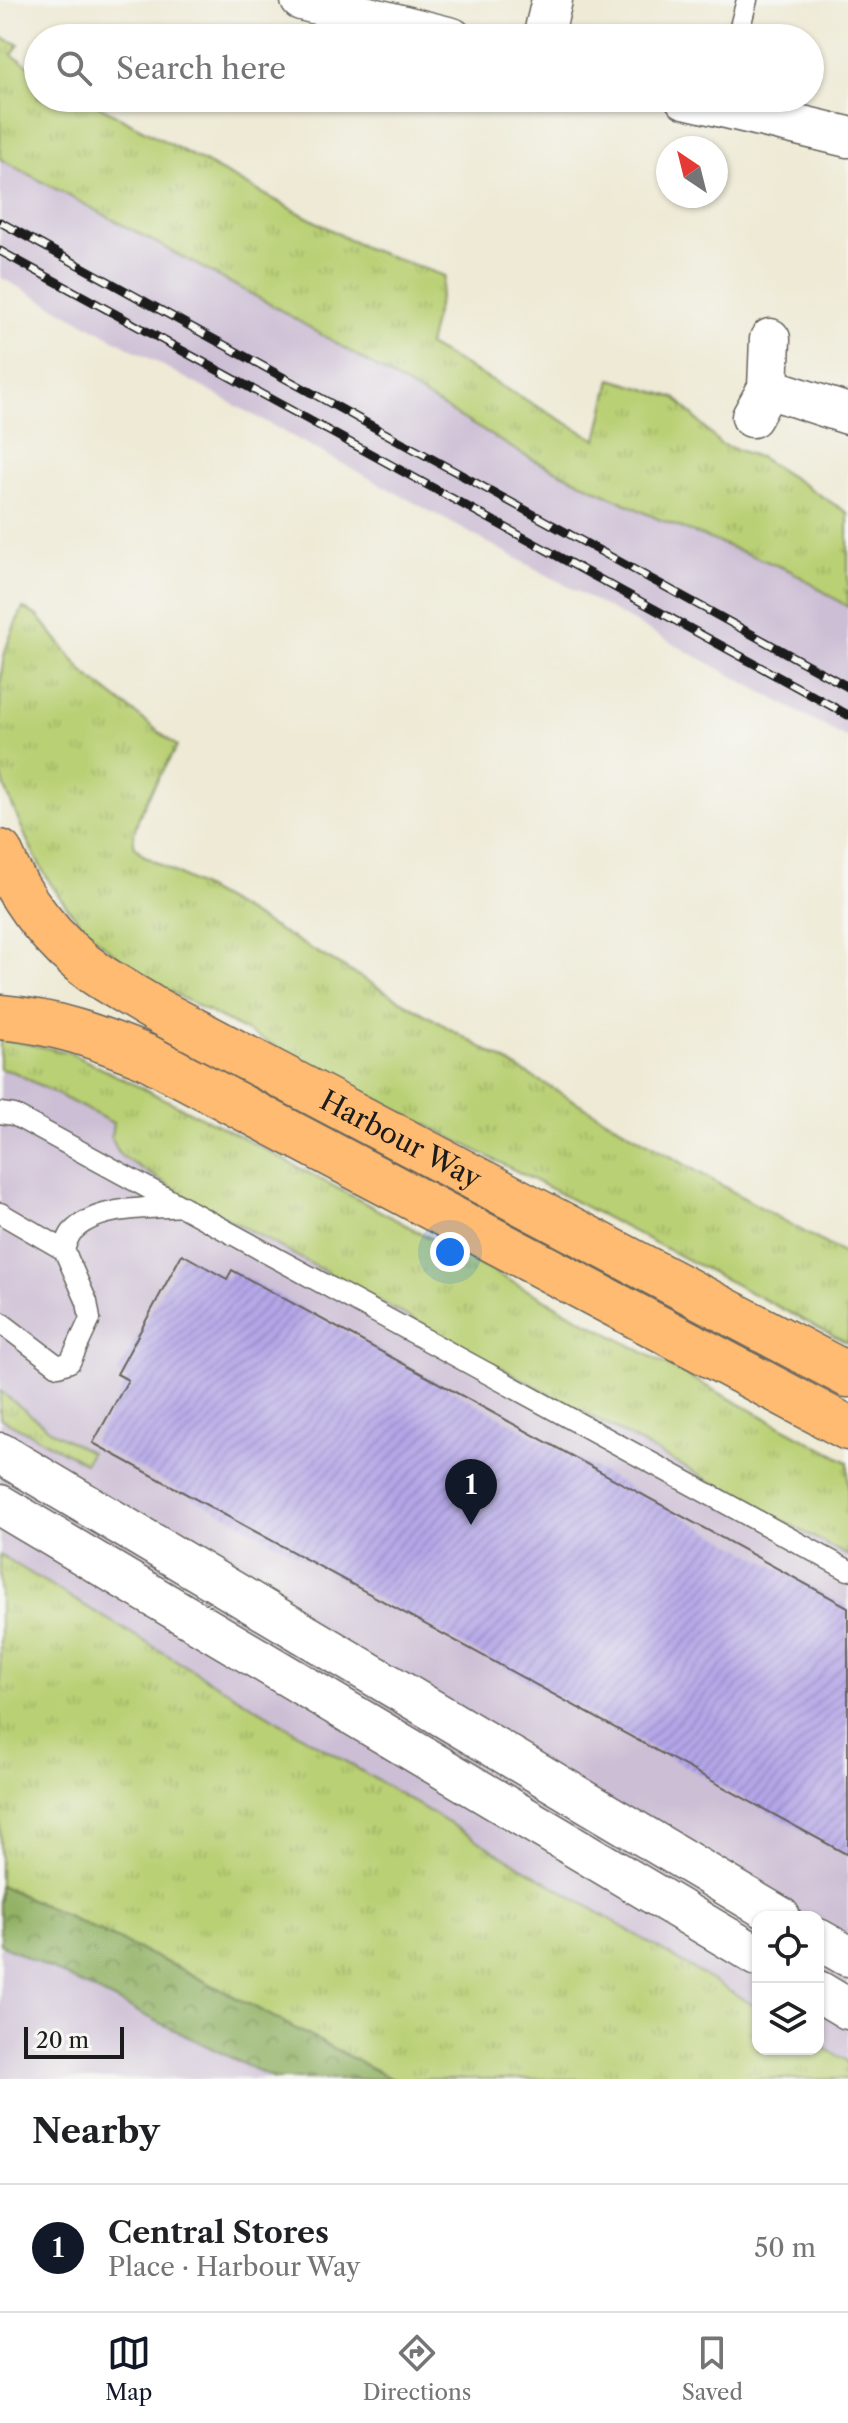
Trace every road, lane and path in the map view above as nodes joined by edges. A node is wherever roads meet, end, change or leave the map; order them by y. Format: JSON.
{"nodes":[{"id":1,"x":552,"y":0,"type":"edge"},
{"id":2,"x":747,"y":0,"type":"edge"},
{"id":3,"x":307,"y":1,"type":"edge"},
{"id":4,"x":397,"y":24,"type":"edge"},
{"id":5,"x":546,"y":24,"type":"edge"},
{"id":6,"x":741,"y":24,"type":"edge"},
{"id":7,"x":751,"y":112,"type":"edge"},
{"id":8,"x":848,"y":137,"type":"edge"},
{"id":9,"x":770,"y":339,"type":"dead end"},
{"id":10,"x":848,"y":414,"type":"edge"},
{"id":11,"x":0,"y":852,"type":"edge"},
{"id":12,"x":0,"y":862,"type":"edge"},
{"id":13,"x":0,"y":893,"type":"edge"},
{"id":14,"x":0,"y":1017,"type":"edge"},
{"id":15,"x":0,"y":1113,"type":"edge"},
{"id":16,"x":183,"y":1206,"type":"junction"},
{"id":17,"x":0,"y":1213,"type":"edge"},
{"id":18,"x":64,"y":1250,"type":"junction"},
{"id":19,"x":0,"y":1322,"type":"edge"},
{"id":20,"x":848,"y":1375,"type":"edge"},
{"id":21,"x":848,"y":1428,"type":"edge"},
{"id":22,"x":0,"y":1453,"type":"edge"},
{"id":23,"x":0,"y":1505,"type":"edge"},
{"id":24,"x":848,"y":1570,"type":"edge"},
{"id":25,"x":770,"y":1911,"type":"edge"},
{"id":26,"x":824,"y":1942,"type":"edge"},
{"id":27,"x":752,"y":1952,"type":"edge"},
{"id":28,"x":848,"y":1956,"type":"edge"},
{"id":29,"x":824,"y":1995,"type":"edge"},
{"id":30,"x":848,"y":2009,"type":"edge"}],
"edges":[{"from":1,"to":5,"type":"street"},
{"from":2,"to":6,"type":"lane"},
{"from":3,"to":4,"type":"street"},
{"from":7,"to":8,"type":"street"},
{"from":9,"to":10,"type":"street"},
{"from":11,"to":20,"type":"main road","name":"Harbour Way"},
{"from":12,"to":13,"type":"main road"},
{"from":14,"to":21,"type":"main road","name":"Harbour Way"},
{"from":15,"to":16,"type":"lane"},
{"from":16,"to":18,"type":"lane"},
{"from":16,"to":24,"type":"lane"},
{"from":17,"to":18,"type":"lane"},
{"from":18,"to":19,"type":"lane"},
{"from":22,"to":25,"type":"street"},
{"from":23,"to":27,"type":"street"},
{"from":26,"to":28,"type":"street"},
{"from":29,"to":30,"type":"street"}]}
